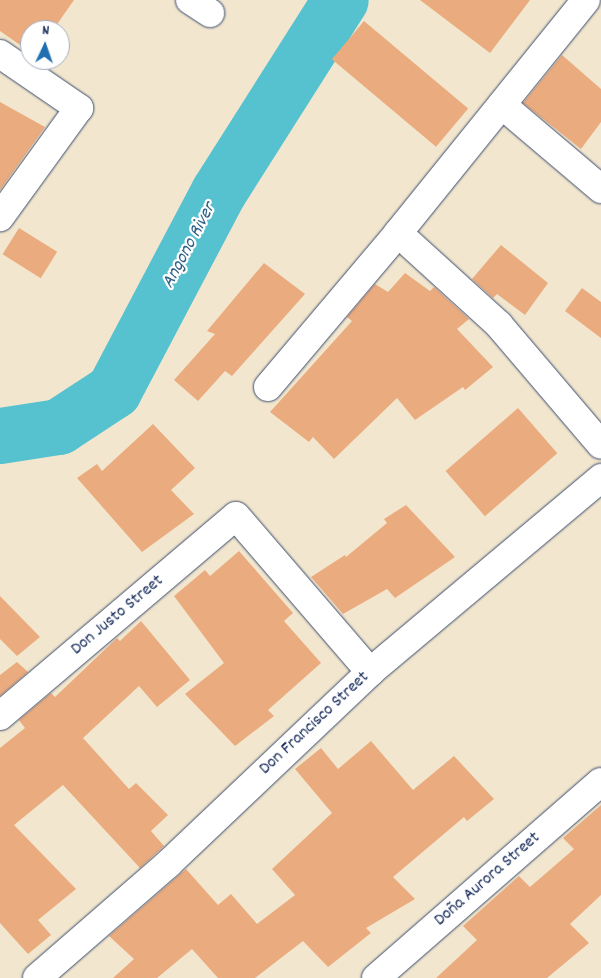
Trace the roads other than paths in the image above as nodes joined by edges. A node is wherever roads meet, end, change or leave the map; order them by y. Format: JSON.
{"nodes":[{"id":1,"x":586,"y":0,"type":"edge"},
{"id":2,"x":0,"y":54,"type":"edge"},
{"id":3,"x":502,"y":105,"type":"junction"},
{"id":4,"x":601,"y":189,"type":"edge"},
{"id":5,"x":0,"y":217,"type":"edge"},
{"id":6,"x":398,"y":233,"type":"junction"},
{"id":7,"x":268,"y":387,"type":"dead end"},
{"id":8,"x":601,"y":445,"type":"edge"},
{"id":9,"x":601,"y":478,"type":"edge"},
{"id":10,"x":370,"y":672,"type":"junction"},
{"id":11,"x":0,"y":716,"type":"edge"},
{"id":12,"x":601,"y":782,"type":"edge"},
{"id":13,"x":37,"y":978,"type":"edge"},
{"id":14,"x":376,"y":978,"type":"edge"}],
"edges":[{"from":1,"to":3,"type":"street"},
{"from":2,"to":5,"type":"street"},
{"from":3,"to":4,"type":"street"},
{"from":3,"to":6,"type":"street"},
{"from":6,"to":7,"type":"street"},
{"from":6,"to":8,"type":"street"},
{"from":9,"to":10,"type":"street","name":"Don Francisco Street"},
{"from":10,"to":11,"type":"street","name":"Don Justo Street"},
{"from":10,"to":13,"type":"street","name":"Don Francisco Street"},
{"from":12,"to":14,"type":"street","name":"Doña Aurora Street"}]}
